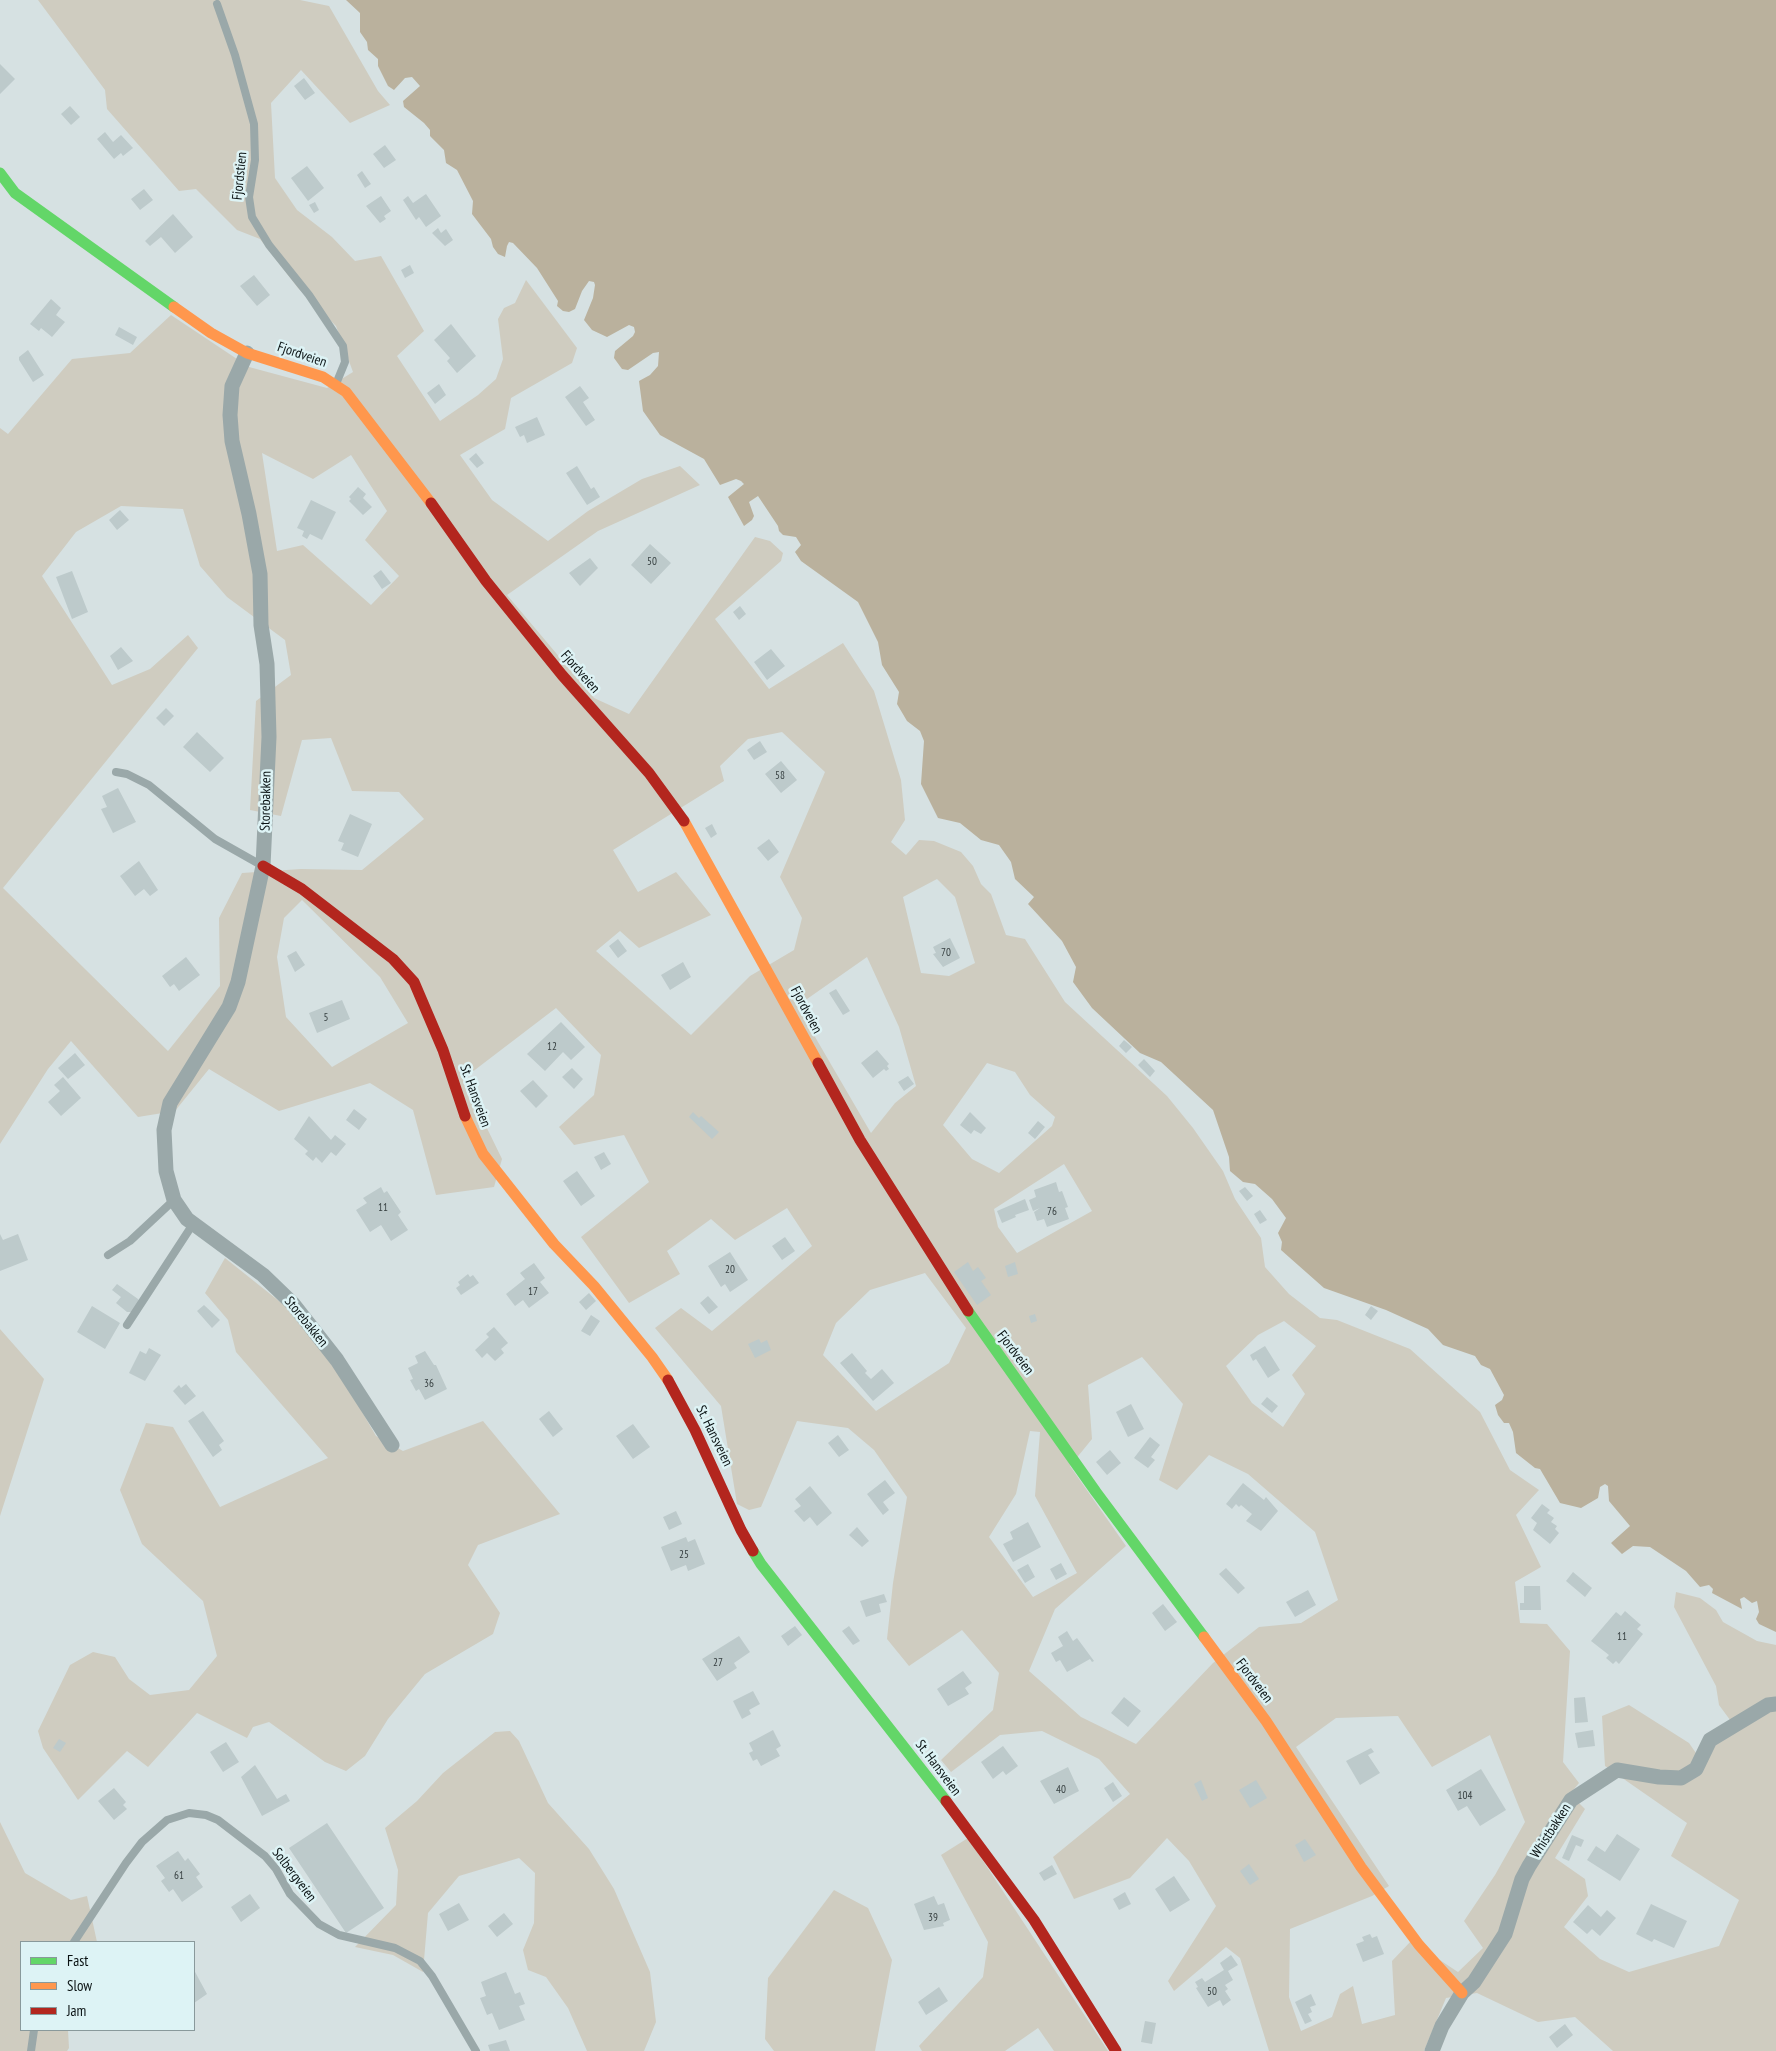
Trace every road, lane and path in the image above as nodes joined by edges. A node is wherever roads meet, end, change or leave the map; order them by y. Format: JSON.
{"nodes":[{"id":1,"x":216,"y":4,"type":"dead end"},
{"id":2,"x":0,"y":173,"type":"edge"},
{"id":3,"x":247,"y":353,"type":"junction"},
{"id":4,"x":336,"y":384,"type":"junction"},
{"id":5,"x":116,"y":772,"type":"dead end"},
{"id":6,"x":263,"y":866,"type":"junction"},
{"id":7,"x":174,"y":1200,"type":"junction"},
{"id":8,"x":194,"y":1224,"type":"junction"},
{"id":9,"x":108,"y":1255,"type":"dead end"},
{"id":10,"x":127,"y":1325,"type":"dead end"},
{"id":11,"x":392,"y":1445,"type":"dead end"},
{"id":12,"x":1776,"y":1704,"type":"edge"},
{"id":13,"x":75,"y":1941,"type":"edge"},
{"id":14,"x":1462,"y":1993,"type":"junction"},
{"id":15,"x":34,"y":2031,"type":"edge"},
{"id":16,"x":30,"y":2051,"type":"edge"},
{"id":17,"x":476,"y":2051,"type":"edge"},
{"id":18,"x":1116,"y":2051,"type":"edge"},
{"id":19,"x":1432,"y":2051,"type":"edge"}],
"edges":[{"from":1,"to":4,"type":"lane","name":"Fjordstien"},
{"from":2,"to":3,"type":"street","name":"Fjordveien"},
{"from":3,"to":4,"type":"street","name":"Fjordveien"},
{"from":3,"to":6,"type":"street","name":"Storebakken"},
{"from":4,"to":14,"type":"street","name":"Fjordveien"},
{"from":5,"to":6,"type":"lane"},
{"from":6,"to":7,"type":"street","name":"Storebakken"},
{"from":6,"to":18,"type":"street","name":"St. Hansveien"},
{"from":7,"to":8,"type":"street","name":"Storebakken"},
{"from":7,"to":9,"type":"lane"},
{"from":8,"to":10,"type":"lane"},
{"from":8,"to":11,"type":"street","name":"Storebakken"},
{"from":12,"to":14,"type":"street","name":"Whistbakken"},
{"from":13,"to":17,"type":"lane","name":"Solbergveien"},
{"from":14,"to":19,"type":"street","name":"Whistbakken"},
{"from":15,"to":16,"type":"lane"}]}
